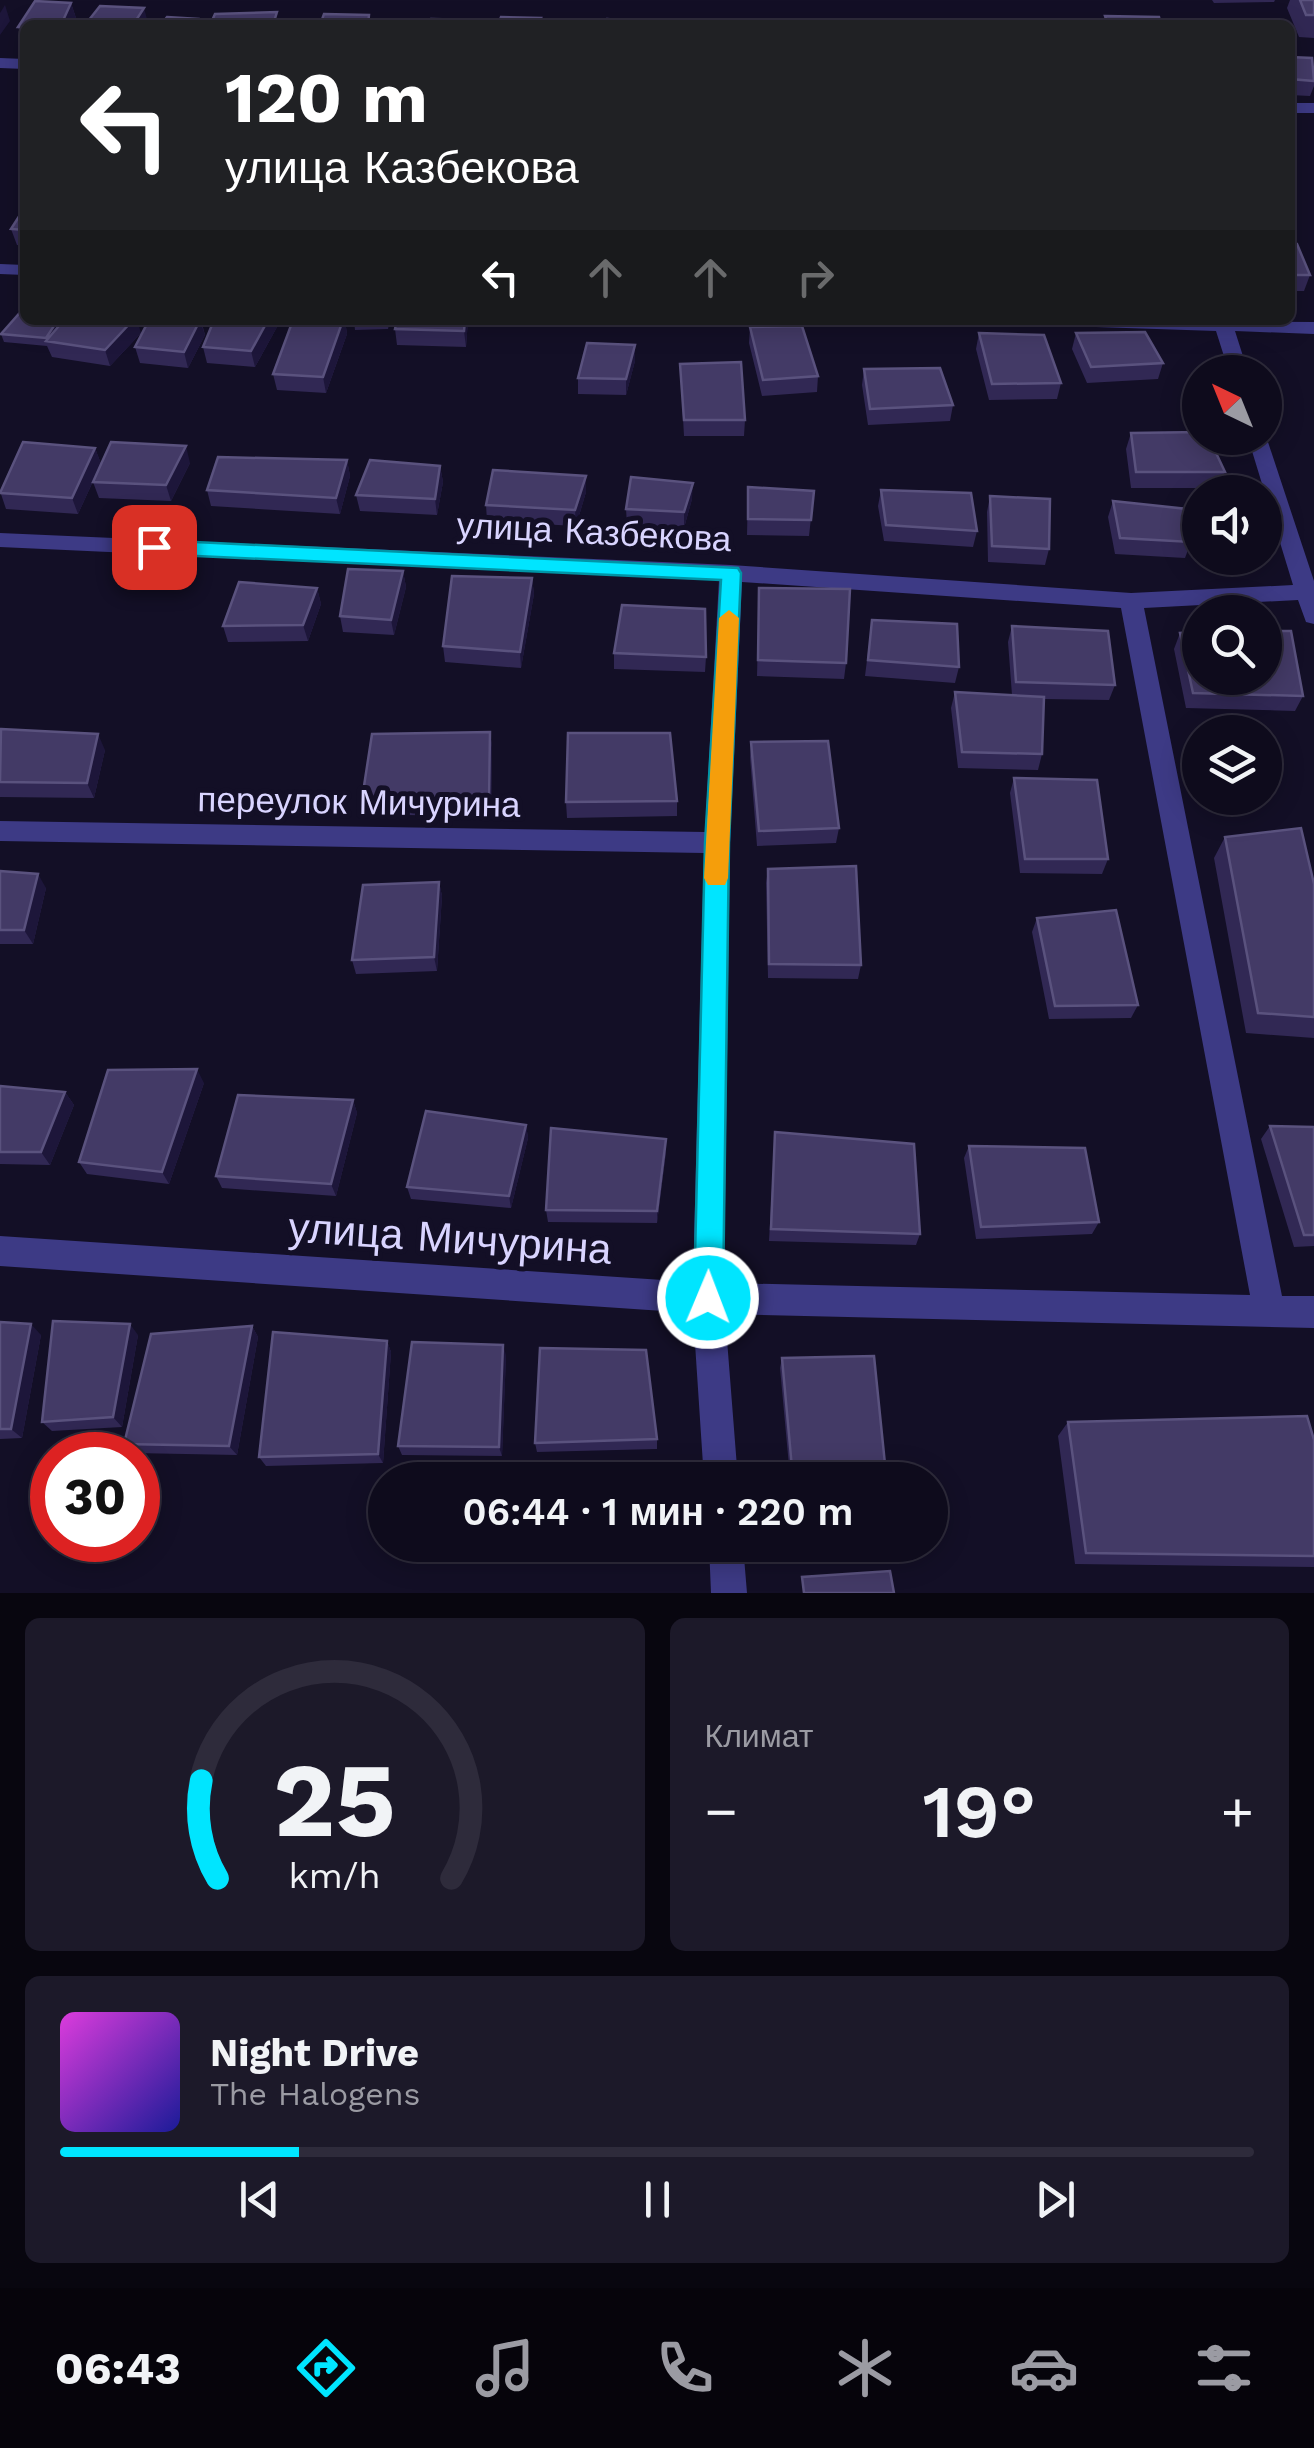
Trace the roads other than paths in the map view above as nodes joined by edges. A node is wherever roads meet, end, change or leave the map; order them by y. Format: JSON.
{"nodes":[{"id":1,"x":1165,"y":325,"type":"edge"},
{"id":2,"x":1225,"y":328,"type":"junction"},
{"id":3,"x":1314,"y":328,"type":"edge"},
{"id":4,"x":1233,"y":355,"type":"edge"},
{"id":5,"x":1263,"y":455,"type":"edge"},
{"id":6,"x":0,"y":540,"type":"edge"},
{"id":7,"x":731,"y":573,"type":"junction"},
{"id":8,"x":1304,"y":592,"type":"junction"},
{"id":9,"x":1131,"y":601,"type":"junction"},
{"id":10,"x":1314,"y":616,"type":"edge"},
{"id":11,"x":0,"y":831,"type":"edge"},
{"id":12,"x":717,"y":843,"type":"junction"},
{"id":13,"x":0,"y":1251,"type":"edge"},
{"id":14,"x":708,"y":1298,"type":"junction"},
{"id":15,"x":1269,"y":1310,"type":"junction"},
{"id":16,"x":1314,"y":1312,"type":"edge"},
{"id":17,"x":720,"y":1462,"type":"edge"},
{"id":18,"x":727,"y":1562,"type":"edge"},
{"id":19,"x":730,"y":1593,"type":"edge"}],
"edges":[{"from":1,"to":2,"type":"street"},
{"from":2,"to":3,"type":"street"},
{"from":2,"to":4,"type":"street"},
{"from":5,"to":8,"type":"street"},
{"from":6,"to":7,"type":"street","name":"улица Казбекова"},
{"from":7,"to":9,"type":"street","name":"улица Казбекова"},
{"from":7,"to":12,"type":"street"},
{"from":8,"to":9,"type":"street","name":"улица Казбекова"},
{"from":8,"to":10,"type":"street"},
{"from":9,"to":15,"type":"street"},
{"from":11,"to":12,"type":"street","name":"переулок Мичурина"},
{"from":12,"to":14,"type":"street"},
{"from":13,"to":14,"type":"street","name":"улица Мичурина"},
{"from":14,"to":15,"type":"street","name":"улица Мичурина"},
{"from":14,"to":17,"type":"street"},
{"from":15,"to":16,"type":"street","name":"улица Мичурина"},
{"from":18,"to":19,"type":"street"}]}
